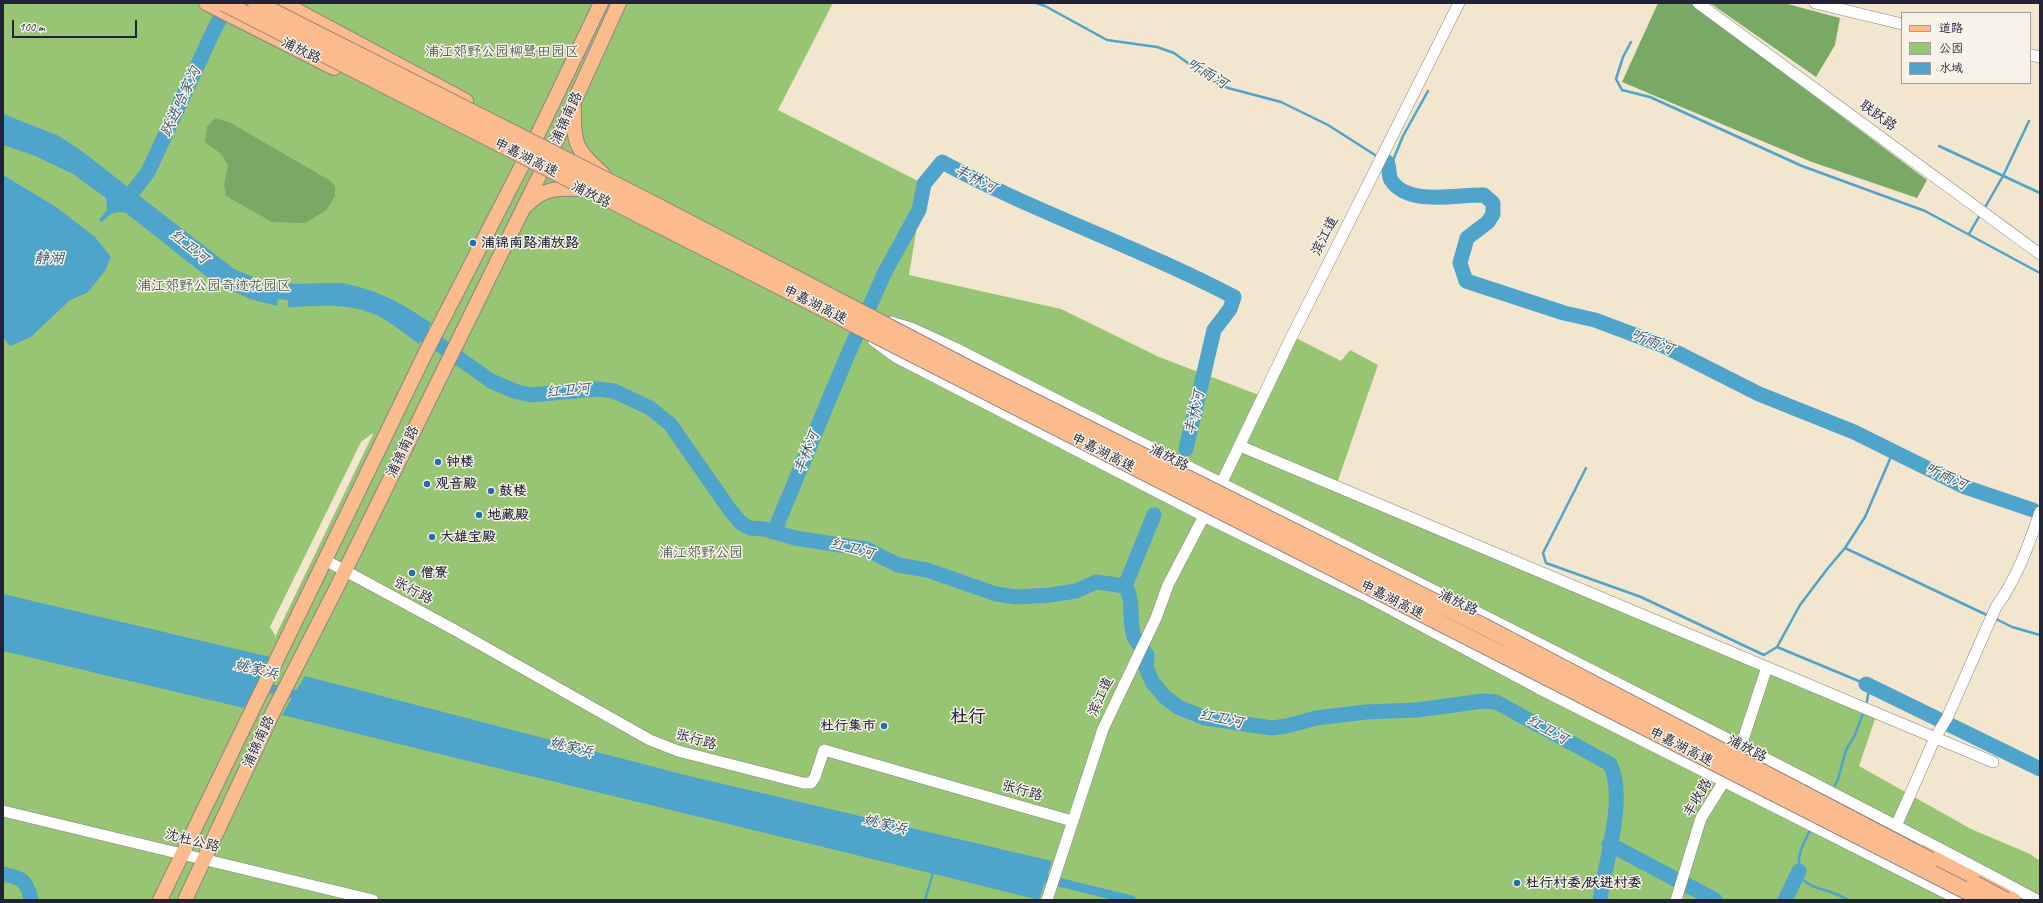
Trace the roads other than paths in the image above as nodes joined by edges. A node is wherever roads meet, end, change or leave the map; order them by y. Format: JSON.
{"nodes":[{"id":1,"x":256,"y":3,"type":"edge"},
{"id":2,"x":283,"y":3,"type":"edge"},
{"id":3,"x":601,"y":3,"type":"edge"},
{"id":4,"x":619,"y":3,"type":"edge"},
{"id":5,"x":1459,"y":3,"type":"edge"},
{"id":6,"x":1698,"y":3,"type":"edge"},
{"id":7,"x":1815,"y":3,"type":"edge"},
{"id":8,"x":219,"y":8,"type":"edge"},
{"id":9,"x":1901,"y":24,"type":"edge"},
{"id":10,"x":575,"y":100,"type":"junction"},
{"id":11,"x":536,"y":138,"type":"junction"},
{"id":12,"x":553,"y":148,"type":"junction"},
{"id":13,"x":524,"y":161,"type":"junction"},
{"id":14,"x":542,"y":170,"type":"junction"},
{"id":15,"x":603,"y":174,"type":"junction"},
{"id":16,"x":580,"y":190,"type":"junction"},
{"id":17,"x":522,"y":210,"type":"junction"},
{"id":18,"x":2040,"y":254,"type":"edge"},
{"id":19,"x":873,"y":315,"type":"junction"},
{"id":20,"x":865,"y":335,"type":"junction"},
{"id":21,"x":1240,"y":446,"type":"junction"},
{"id":22,"x":1221,"y":484,"type":"junction"},
{"id":23,"x":2040,"y":512,"type":"edge"},
{"id":24,"x":1204,"y":516,"type":"junction"},
{"id":25,"x":325,"y":560,"type":"junction"},
{"id":26,"x":344,"y":571,"type":"junction"},
{"id":27,"x":1767,"y":667,"type":"junction"},
{"id":28,"x":1937,"y":735,"type":"junction"},
{"id":29,"x":1741,"y":746,"type":"junction"},
{"id":30,"x":1728,"y":752,"type":"dead end"},
{"id":31,"x":1992,"y":762,"type":"dead end"},
{"id":32,"x":1749,"y":763,"type":"dead end"},
{"id":33,"x":1722,"y":776,"type":"junction"},
{"id":34,"x":1741,"y":781,"type":"dead end"},
{"id":35,"x":3,"y":811,"type":"edge"},
{"id":36,"x":1072,"y":821,"type":"junction"},
{"id":37,"x":1896,"y":826,"type":"junction"},
{"id":38,"x":182,"y":854,"type":"junction"},
{"id":39,"x":204,"y":859,"type":"junction"},
{"id":40,"x":1677,"y":895,"type":"edge"},
{"id":41,"x":1047,"y":898,"type":"edge"},
{"id":42,"x":160,"y":900,"type":"edge"},
{"id":43,"x":185,"y":900,"type":"edge"},
{"id":44,"x":374,"y":900,"type":"edge"},
{"id":45,"x":1960,"y":900,"type":"edge"},
{"id":46,"x":1977,"y":900,"type":"edge"},
{"id":47,"x":1984,"y":900,"type":"edge"},
{"id":48,"x":2006,"y":900,"type":"edge"},
{"id":49,"x":2014,"y":900,"type":"edge"},
{"id":50,"x":2037,"y":900,"type":"edge"}],
"edges":[{"from":1,"to":48,"type":"highway","name":"申嘉湖高速","bridge":true},
{"from":2,"to":11,"type":"main road","name":"浦放路"},
{"from":3,"to":11,"type":"main road","name":"浦锦南路"},
{"from":4,"to":10,"type":"main road","name":"浦锦南路"},
{"from":5,"to":21,"type":"street","name":"滨江道"},
{"from":6,"to":18,"type":"street","name":"联跃路"},
{"from":7,"to":9,"type":"street"},
{"from":8,"to":13,"type":"main road","name":"浦放路"},
{"from":8,"to":47,"type":"highway","name":"申嘉湖高速","bridge":true},
{"from":10,"to":12,"type":"main road","name":"浦锦南路"},
{"from":10,"to":15,"type":"main road"},
{"from":11,"to":12,"type":"main road","name":"浦放路"},
{"from":11,"to":13,"type":"main road","name":"浦锦南路"},
{"from":12,"to":14,"type":"main road","name":"浦锦南路"},
{"from":12,"to":15,"type":"main road","name":"浦放路"},
{"from":13,"to":14,"type":"main road","name":"浦放路"},
{"from":13,"to":25,"type":"main road","name":"浦锦南路"},
{"from":14,"to":16,"type":"main road","name":"浦放路"},
{"from":14,"to":17,"type":"main road","name":"浦锦南路"},
{"from":15,"to":19,"type":"main road","name":"浦放路"},
{"from":16,"to":17,"type":"main road"},
{"from":16,"to":20,"type":"main road","name":"浦放路"},
{"from":17,"to":26,"type":"main road","name":"浦锦南路"},
{"from":19,"to":22,"type":"street","name":"浦放路"},
{"from":19,"to":30,"type":"main road","name":"浦放路","bridge":true},
{"from":20,"to":24,"type":"street","name":"浦放路"},
{"from":20,"to":33,"type":"main road","name":"浦放路"},
{"from":21,"to":22,"type":"street","name":"滨江道"},
{"from":21,"to":27,"type":"street"},
{"from":22,"to":29,"type":"street","name":"浦放路"},
{"from":23,"to":28,"type":"street"},
{"from":24,"to":33,"type":"street","name":"浦放路"},
{"from":24,"to":36,"type":"street","name":"滨江道"},
{"from":25,"to":26,"type":"street","name":"张行路"},
{"from":25,"to":38,"type":"main road","name":"浦锦南路"},
{"from":26,"to":36,"type":"street","name":"张行路"},
{"from":26,"to":39,"type":"main road","name":"浦锦南路"},
{"from":27,"to":28,"type":"street"},
{"from":27,"to":29,"type":"street","name":"丰收路"},
{"from":28,"to":31,"type":"street"},
{"from":28,"to":37,"type":"street"},
{"from":29,"to":33,"type":"street","name":"丰收路"},
{"from":29,"to":37,"type":"street","name":"浦放路"},
{"from":32,"to":49,"type":"main road","name":"浦放路","bridge":true},
{"from":33,"to":40,"type":"street","name":"丰收路"},
{"from":33,"to":45,"type":"street","name":"浦放路"},
{"from":34,"to":46,"type":"main road"},
{"from":35,"to":38,"type":"street","name":"沈杜公路"},
{"from":36,"to":41,"type":"street","name":"滨江道"},
{"from":37,"to":50,"type":"street","name":"浦放路"},
{"from":38,"to":39,"type":"street","name":"沈杜公路"},
{"from":38,"to":42,"type":"main road"},
{"from":39,"to":43,"type":"main road","name":"浦锦南路"},
{"from":39,"to":44,"type":"street","name":"沈杜公路"}]}
